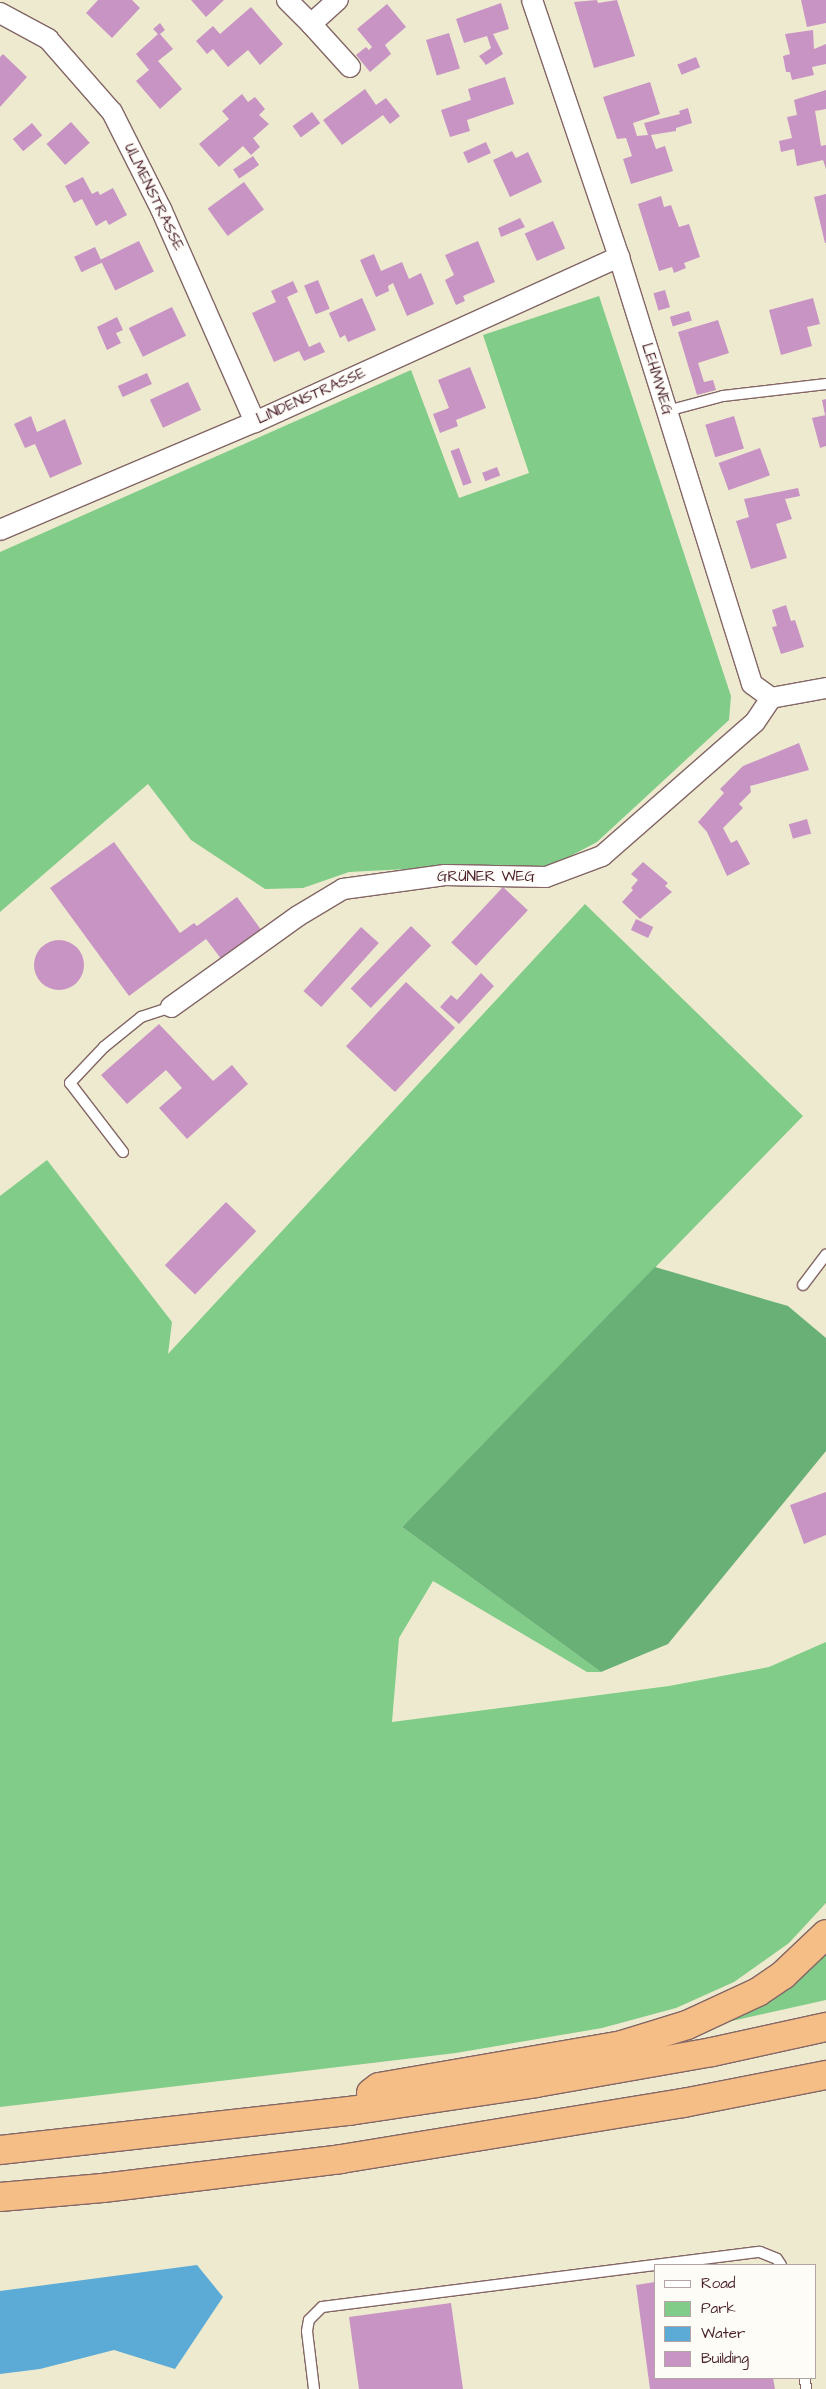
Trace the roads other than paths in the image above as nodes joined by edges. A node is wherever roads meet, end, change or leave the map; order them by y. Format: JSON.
{"nodes":[{"id":1,"x":287,"y":0,"type":"edge"},
{"id":2,"x":338,"y":0,"type":"edge"},
{"id":3,"x":532,"y":0,"type":"edge"},
{"id":4,"x":0,"y":13,"type":"edge"},
{"id":5,"x":311,"y":24,"type":"junction"},
{"id":6,"x":350,"y":67,"type":"dead end"},
{"id":7,"x":619,"y":257,"type":"junction"},
{"id":8,"x":826,"y":384,"type":"edge"},
{"id":9,"x":667,"y":411,"type":"junction"},
{"id":10,"x":255,"y":422,"type":"junction"},
{"id":11,"x":0,"y":530,"type":"edge"},
{"id":12,"x":826,"y":688,"type":"edge"},
{"id":13,"x":771,"y":698,"type":"junction"},
{"id":14,"x":171,"y":1006,"type":"joint"},
{"id":15,"x":123,"y":1152,"type":"dead end"},
{"id":16,"x":826,"y":1255,"type":"edge"},
{"id":17,"x":803,"y":1285,"type":"dead end"},
{"id":18,"x":826,"y":1934,"type":"edge"},
{"id":19,"x":826,"y":2027,"type":"edge"},
{"id":20,"x":826,"y":2075,"type":"edge"},
{"id":21,"x":349,"y":2111,"type":"junction"},
{"id":22,"x":0,"y":2150,"type":"edge"},
{"id":23,"x":0,"y":2197,"type":"edge"},
{"id":24,"x":664,"y":2264,"type":"edge"},
{"id":25,"x":780,"y":2264,"type":"edge"},
{"id":26,"x":654,"y":2265,"type":"edge"},
{"id":27,"x":314,"y":2389,"type":"edge"}],
"edges":[{"from":1,"to":5,"type":"street"},
{"from":2,"to":5,"type":"street"},
{"from":3,"to":7,"type":"street","name":"LEHMWEG"},
{"from":4,"to":10,"type":"street","name":"ULMENSTRASSE"},
{"from":5,"to":6,"type":"street"},
{"from":7,"to":9,"type":"street","name":"LEHMWEG"},
{"from":7,"to":10,"type":"street","name":"LINDENSTRASSE"},
{"from":8,"to":9,"type":"lane"},
{"from":9,"to":13,"type":"street","name":"LEHMWEG"},
{"from":10,"to":11,"type":"street","name":"LINDENSTRASSE"},
{"from":12,"to":13,"type":"street"},
{"from":13,"to":14,"type":"street","name":"GRÜNER WEG"},
{"from":14,"to":15,"type":"lane"},
{"from":16,"to":17,"type":"lane"},
{"from":18,"to":21,"type":"highway"},
{"from":19,"to":21,"type":"highway"},
{"from":20,"to":23,"type":"highway"},
{"from":21,"to":22,"type":"highway"},
{"from":24,"to":25,"type":"lane"},
{"from":26,"to":27,"type":"lane"}]}
